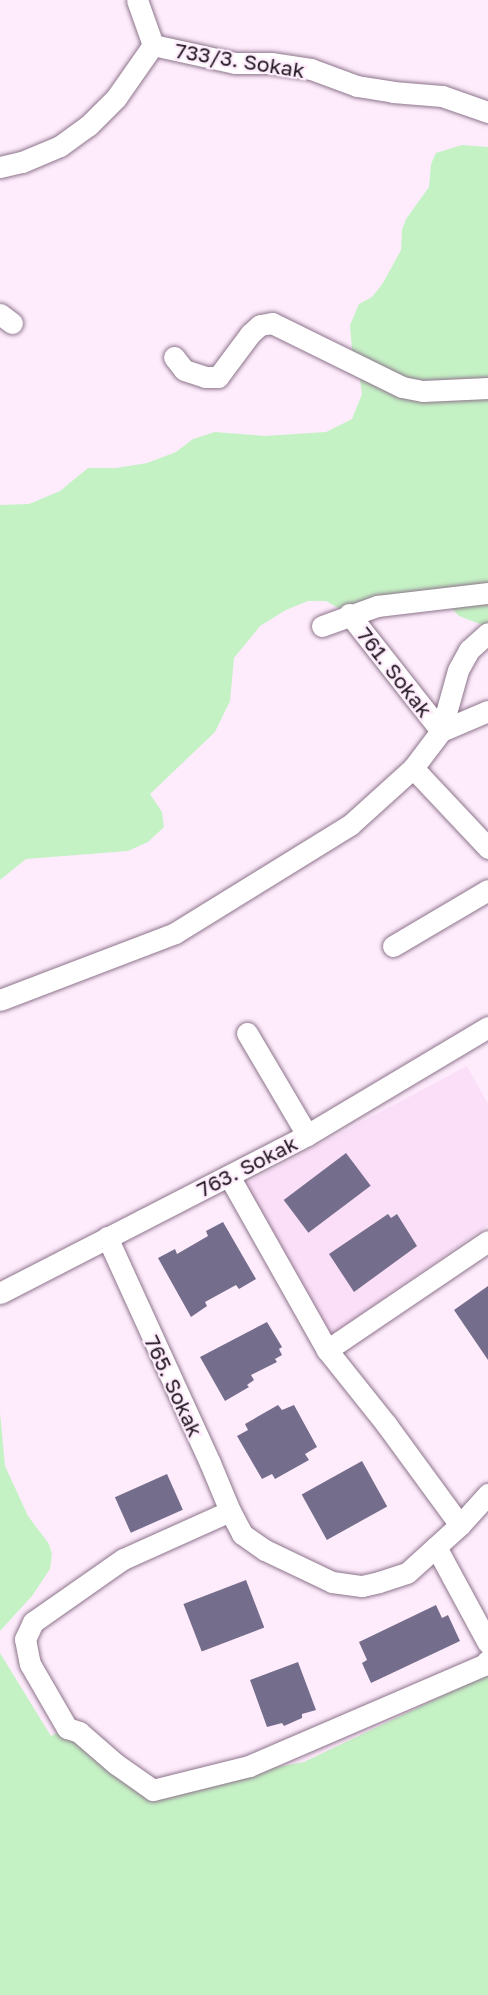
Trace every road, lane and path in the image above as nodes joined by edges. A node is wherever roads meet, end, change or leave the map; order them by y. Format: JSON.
{"nodes":[{"id":1,"x":137,"y":0,"type":"edge"},
{"id":2,"x":153,"y":45,"type":"junction"},
{"id":3,"x":488,"y":112,"type":"edge"},
{"id":4,"x":0,"y":167,"type":"edge"},
{"id":5,"x":174,"y":357,"type":"dead end"},
{"id":6,"x":488,"y":388,"type":"edge"},
{"id":7,"x":488,"y":593,"type":"edge"},
{"id":8,"x":349,"y":614,"type":"junction"},
{"id":9,"x":322,"y":626,"type":"dead end"},
{"id":10,"x":488,"y":633,"type":"edge"},
{"id":11,"x":488,"y":711,"type":"edge"},
{"id":12,"x":441,"y":730,"type":"junction"},
{"id":13,"x":413,"y":768,"type":"junction"},
{"id":14,"x":488,"y":848,"type":"edge"},
{"id":15,"x":488,"y":890,"type":"edge"},
{"id":16,"x":393,"y":946,"type":"dead end"},
{"id":17,"x":0,"y":1000,"type":"edge"},
{"id":18,"x":488,"y":1027,"type":"edge"},
{"id":19,"x":247,"y":1033,"type":"dead end"},
{"id":20,"x":307,"y":1135,"type":"junction"},
{"id":21,"x":229,"y":1176,"type":"junction"},
{"id":22,"x":107,"y":1237,"type":"junction"},
{"id":23,"x":488,"y":1241,"type":"edge"},
{"id":24,"x":0,"y":1293,"type":"edge"},
{"id":25,"x":327,"y":1350,"type":"junction"},
{"id":26,"x":488,"y":1494,"type":"edge"},
{"id":27,"x":230,"y":1510,"type":"junction"},
{"id":28,"x":460,"y":1525,"type":"junction"},
{"id":29,"x":436,"y":1547,"type":"junction"},
{"id":30,"x":488,"y":1642,"type":"edge"},
{"id":31,"x":488,"y":1660,"type":"edge"}],
"edges":[{"from":1,"to":2,"type":"street"},
{"from":2,"to":3,"type":"street","name":"733/3. Sokak"},
{"from":2,"to":4,"type":"street","name":"733/3. Sokak"},
{"from":5,"to":6,"type":"street"},
{"from":7,"to":8,"type":"street"},
{"from":8,"to":9,"type":"street"},
{"from":8,"to":12,"type":"street","name":"761. Sokak"},
{"from":10,"to":12,"type":"street"},
{"from":11,"to":12,"type":"street"},
{"from":12,"to":13,"type":"street"},
{"from":13,"to":14,"type":"street"},
{"from":13,"to":17,"type":"street"},
{"from":15,"to":16,"type":"street"},
{"from":18,"to":20,"type":"street","name":"763. Sokak"},
{"from":19,"to":20,"type":"street"},
{"from":20,"to":21,"type":"street","name":"763. Sokak"},
{"from":21,"to":22,"type":"street","name":"763. Sokak"},
{"from":21,"to":25,"type":"street"},
{"from":22,"to":24,"type":"street","name":"763. Sokak"},
{"from":22,"to":27,"type":"street","name":"765. Sokak"},
{"from":23,"to":25,"type":"street"},
{"from":25,"to":28,"type":"street"},
{"from":26,"to":28,"type":"street"},
{"from":27,"to":29,"type":"street","name":"765. Sokak"},
{"from":27,"to":31,"type":"street"},
{"from":28,"to":29,"type":"street"},
{"from":29,"to":30,"type":"street"}]}
